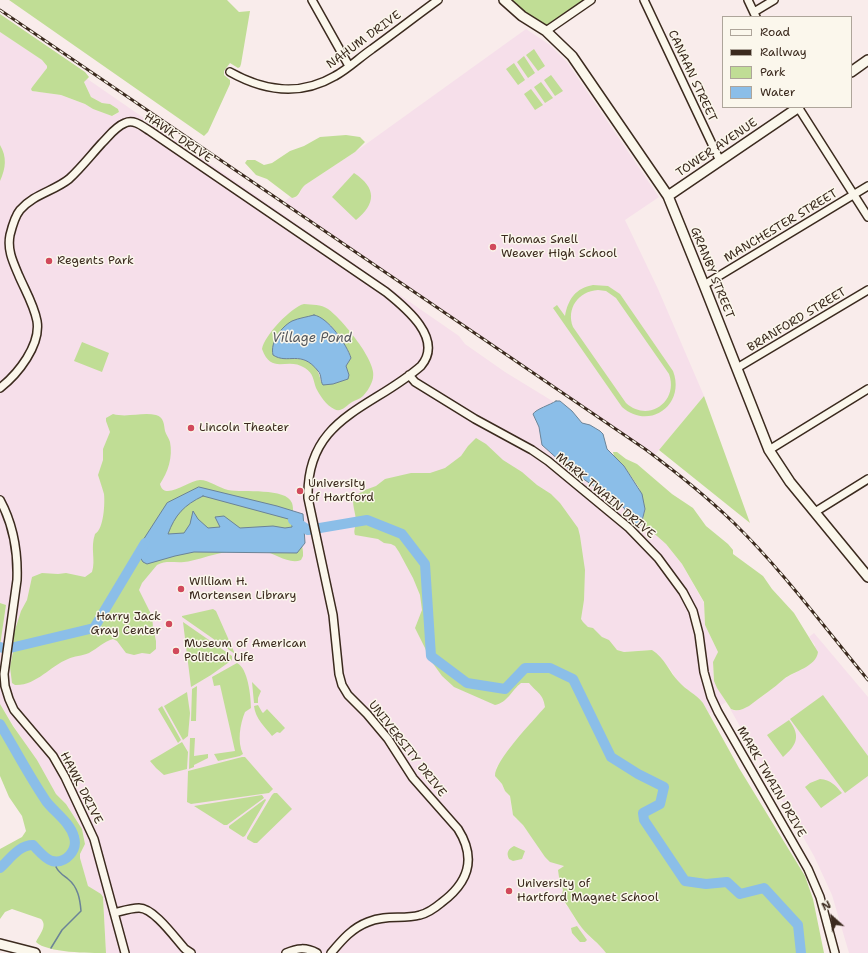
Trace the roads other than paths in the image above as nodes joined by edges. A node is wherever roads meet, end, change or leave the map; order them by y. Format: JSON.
{"nodes":[{"id":1,"x":312,"y":0,"type":"edge"},
{"id":2,"x":438,"y":0,"type":"edge"},
{"id":3,"x":504,"y":0,"type":"edge"},
{"id":4,"x":591,"y":0,"type":"edge"},
{"id":5,"x":644,"y":0,"type":"edge"},
{"id":6,"x":748,"y":0,"type":"edge"},
{"id":7,"x":774,"y":0,"type":"edge"},
{"id":8,"x":755,"y":15,"type":"edge"},
{"id":9,"x":546,"y":31,"type":"junction"},
{"id":10,"x":868,"y":60,"type":"edge"},
{"id":11,"x":349,"y":66,"type":"junction"},
{"id":12,"x":852,"y":71,"type":"edge"},
{"id":13,"x":230,"y":72,"type":"dead end"},
{"id":14,"x":797,"y":108,"type":"edge"},
{"id":15,"x":799,"y":108,"type":"edge"},
{"id":16,"x":720,"y":161,"type":"junction"},
{"id":17,"x":868,"y":186,"type":"edge"},
{"id":18,"x":854,"y":195,"type":"junction"},
{"id":19,"x":668,"y":196,"type":"junction"},
{"id":20,"x":868,"y":217,"type":"edge"},
{"id":21,"x":704,"y":284,"type":"junction"},
{"id":22,"x":868,"y":290,"type":"edge"},
{"id":23,"x":737,"y":368,"type":"junction"},
{"id":24,"x":409,"y":375,"type":"junction"},
{"id":25,"x":0,"y":388,"type":"edge"},
{"id":26,"x":868,"y":389,"type":"edge"},
{"id":27,"x":769,"y":450,"type":"junction"},
{"id":28,"x":868,"y":479,"type":"edge"},
{"id":29,"x":0,"y":500,"type":"edge"},
{"id":30,"x":815,"y":512,"type":"junction"},
{"id":31,"x":868,"y":577,"type":"edge"},
{"id":32,"x":114,"y":913,"type":"junction"},
{"id":33,"x":120,"y":933,"type":"junction"},
{"id":34,"x":0,"y":944,"type":"edge"},
{"id":35,"x":36,"y":953,"type":"edge"},
{"id":36,"x":122,"y":953,"type":"edge"},
{"id":37,"x":126,"y":953,"type":"edge"},
{"id":38,"x":191,"y":953,"type":"edge"},
{"id":39,"x":286,"y":953,"type":"edge"},
{"id":40,"x":317,"y":953,"type":"edge"},
{"id":41,"x":331,"y":953,"type":"edge"},
{"id":42,"x":835,"y":953,"type":"edge"}],
"edges":[{"from":1,"to":11,"type":"street"},
{"from":2,"to":11,"type":"street","name":"NAHUM DRIVE"},
{"from":3,"to":9,"type":"main road","name":"GRANBY STREET"},
{"from":4,"to":9,"type":"street"},
{"from":5,"to":16,"type":"street","name":"CANAAN STREET"},
{"from":6,"to":8,"type":"street"},
{"from":7,"to":8,"type":"street"},
{"from":9,"to":19,"type":"main road","name":"GRANBY STREET"},
{"from":10,"to":12,"type":"main road"},
{"from":11,"to":13,"type":"street","name":"NAHUM DRIVE"},
{"from":14,"to":16,"type":"main road","name":"TOWER AVENUE"},
{"from":15,"to":18,"type":"street"},
{"from":16,"to":19,"type":"main road","name":"TOWER AVENUE"},
{"from":17,"to":18,"type":"street","name":"MANCHESTER STREET"},
{"from":18,"to":20,"type":"street"},
{"from":18,"to":21,"type":"street","name":"MANCHESTER STREET"},
{"from":19,"to":21,"type":"main road","name":"GRANBY STREET"},
{"from":21,"to":23,"type":"main road","name":"GRANBY STREET"},
{"from":22,"to":23,"type":"street","name":"BRANFORD STREET"},
{"from":23,"to":27,"type":"main road","name":"GRANBY STREET"},
{"from":24,"to":25,"type":"street","name":"HAWK DRIVE"},
{"from":24,"to":41,"type":"street","name":"UNIVERSITY DRIVE"},
{"from":24,"to":42,"type":"street","name":"MARK TWAIN DRIVE"},
{"from":26,"to":27,"type":"street"},
{"from":27,"to":30,"type":"main road","name":"GRANBY STREET"},
{"from":28,"to":30,"type":"street"},
{"from":29,"to":32,"type":"street","name":"HAWK DRIVE"},
{"from":30,"to":31,"type":"main road","name":"GRANBY STREET"},
{"from":32,"to":33,"type":"street","name":"HAWK DRIVE"},
{"from":32,"to":38,"type":"street"},
{"from":33,"to":36,"type":"street","name":"HAWK DRIVE"},
{"from":33,"to":37,"type":"street","name":"HAWK DRIVE"},
{"from":34,"to":35,"type":"main road"},
{"from":39,"to":40,"type":"street"}]}
